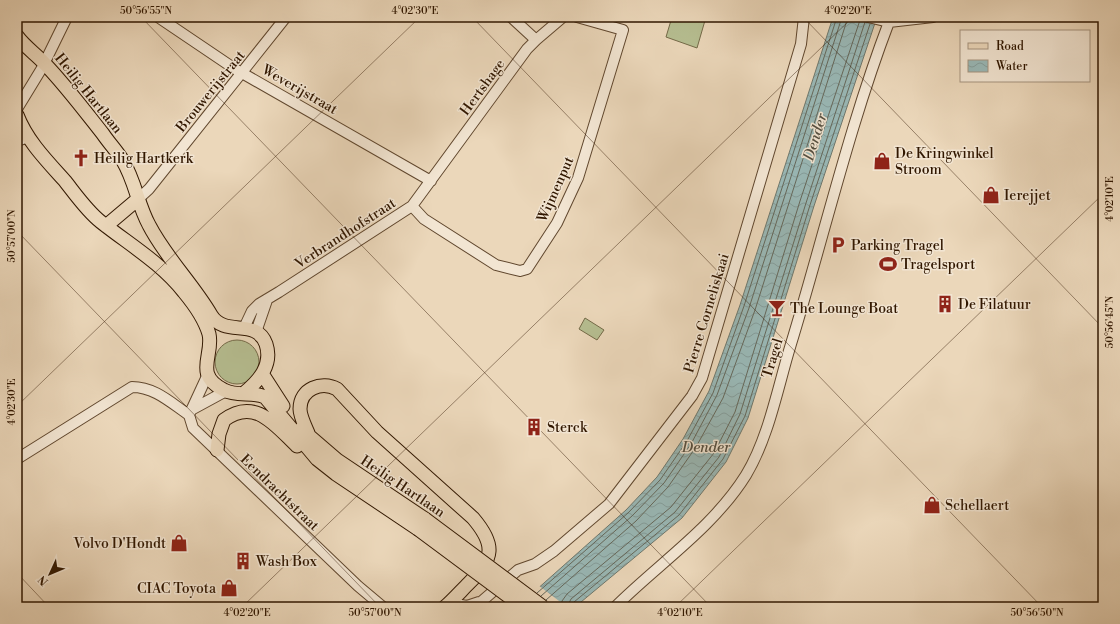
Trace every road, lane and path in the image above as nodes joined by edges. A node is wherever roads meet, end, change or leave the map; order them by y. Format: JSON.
{"nodes":[{"id":1,"x":67,"y":17,"type":"edge"},
{"id":2,"x":158,"y":17,"type":"edge"},
{"id":3,"x":286,"y":17,"type":"edge"},
{"id":4,"x":511,"y":17,"type":"edge"},
{"id":5,"x":563,"y":17,"type":"edge"},
{"id":6,"x":577,"y":17,"type":"edge"},
{"id":7,"x":804,"y":17,"type":"edge"},
{"id":8,"x":933,"y":17,"type":"edge"},
{"id":9,"x":872,"y":18,"type":"edge"},
{"id":10,"x":889,"y":22,"type":"junction"},
{"id":11,"x":17,"y":36,"type":"edge"},
{"id":12,"x":536,"y":40,"type":"junction"},
{"id":13,"x":44,"y":63,"type":"junction"},
{"id":14,"x":242,"y":73,"type":"junction"},
{"id":15,"x":17,"y":109,"type":"edge"},
{"id":16,"x":17,"y":115,"type":"edge"},
{"id":17,"x":22,"y":139,"type":"edge"},
{"id":18,"x":431,"y":181,"type":"junction"},
{"id":19,"x":138,"y":199,"type":"junction"},
{"id":20,"x":412,"y":206,"type":"junction"},
{"id":21,"x":106,"y":226,"type":"junction"},
{"id":22,"x":267,"y":300,"type":"junction"},
{"id":23,"x":244,"y":328,"type":"junction"},
{"id":24,"x":256,"y":332,"type":"junction"},
{"id":25,"x":208,"y":374,"type":"junction"},
{"id":26,"x":263,"y":375,"type":"junction"},
{"id":27,"x":226,"y":391,"type":"junction"},
{"id":28,"x":244,"y":393,"type":"junction"},
{"id":29,"x":190,"y":413,"type":"junction"},
{"id":30,"x":308,"y":433,"type":"junction"},
{"id":31,"x":217,"y":450,"type":"junction"},
{"id":32,"x":17,"y":459,"type":"edge"},
{"id":33,"x":316,"y":459,"type":"junction"},
{"id":34,"x":422,"y":524,"type":"junction"},
{"id":35,"x":358,"y":586,"type":"junction"},
{"id":36,"x":447,"y":605,"type":"edge"},
{"id":37,"x":477,"y":605,"type":"edge"},
{"id":38,"x":371,"y":607,"type":"edge"},
{"id":39,"x":383,"y":607,"type":"edge"},
{"id":40,"x":523,"y":607,"type":"edge"},
{"id":41,"x":543,"y":607,"type":"edge"},
{"id":42,"x":615,"y":607,"type":"edge"}],
"edges":[{"from":1,"to":13,"type":"street"},
{"from":2,"to":14,"type":"street","name":"Weverijstraat"},
{"from":3,"to":14,"type":"street","name":"Brouwerijstraat"},
{"from":4,"to":12,"type":"street"},
{"from":5,"to":12,"type":"street","name":"Hertshage"},
{"from":6,"to":20,"type":"street","name":"Wijmenput"},
{"from":7,"to":37,"type":"street","name":"Pierre Corneliskaai"},
{"from":8,"to":10,"type":"street"},
{"from":9,"to":10,"type":"street"},
{"from":10,"to":42,"type":"street","name":"Tragel"},
{"from":11,"to":13,"type":"main road","name":"Heilig Hartlaan"},
{"from":12,"to":18,"type":"street","name":"Hertshage"},
{"from":13,"to":15,"type":"street"},
{"from":13,"to":19,"type":"main road","name":"Heilig Hartlaan"},
{"from":14,"to":18,"type":"street","name":"Weverijstraat"},
{"from":14,"to":19,"type":"street","name":"Brouwerijstraat"},
{"from":16,"to":17,"type":"main road"},
{"from":17,"to":21,"type":"main road"},
{"from":18,"to":20,"type":"street","name":"Verbrandhofstraat"},
{"from":19,"to":21,"type":"main road"},
{"from":19,"to":23,"type":"main road","name":"Heilig Hartlaan"},
{"from":20,"to":22,"type":"street","name":"Verbrandhofstraat"},
{"from":21,"to":25,"type":"main road"},
{"from":22,"to":23,"type":"street","name":"Verbrandhofstraat"},
{"from":22,"to":24,"type":"street"},
{"from":23,"to":24,"type":"main road","name":"Heilig Hartlaan"},
{"from":24,"to":26,"type":"main road"},
{"from":25,"to":27,"type":"main road"},
{"from":25,"to":29,"type":"street"},
{"from":26,"to":28,"type":"main road"},
{"from":26,"to":30,"type":"main road","name":"Heilig Hartlaan"},
{"from":27,"to":28,"type":"main road","name":"Heilig Hartlaan"},
{"from":27,"to":29,"type":"street"},
{"from":28,"to":33,"type":"main road","name":"Heilig Hartlaan"},
{"from":29,"to":31,"type":"street","name":"Eendrachtstraat"},
{"from":29,"to":32,"type":"street"},
{"from":30,"to":34,"type":"main road","name":"Heilig Hartlaan"},
{"from":30,"to":36,"type":"main road"},
{"from":31,"to":33,"type":"main road"},
{"from":31,"to":35,"type":"street","name":"Eendrachtstraat"},
{"from":33,"to":34,"type":"main road","name":"Heilig Hartlaan"},
{"from":34,"to":40,"type":"main road","name":"Heilig Hartlaan","bridge":true},
{"from":34,"to":41,"type":"main road","name":"Heilig Hartlaan","bridge":true},
{"from":35,"to":38,"type":"street","name":"Eendrachtstraat"},
{"from":35,"to":39,"type":"street","name":"Eendrachtstraat"},
{"from":36,"to":37,"type":"street","name":"Pierre Corneliskaai"}]}
